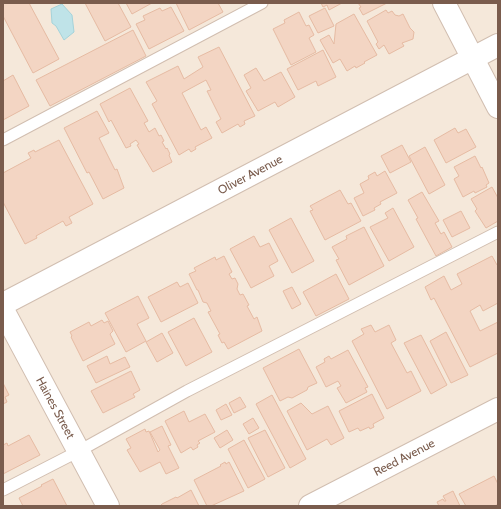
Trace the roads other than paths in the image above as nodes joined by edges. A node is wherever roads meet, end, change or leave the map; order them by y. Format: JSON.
{"nodes":[{"id":1,"x":262,"y":3,"type":"edge"},
{"id":2,"x":444,"y":3,"type":"edge"},
{"id":3,"x":498,"y":45,"type":"edge"},
{"id":4,"x":472,"y":58,"type":"junction"},
{"id":5,"x":498,"y":107,"type":"edge"},
{"id":6,"x":3,"y":140,"type":"edge"},
{"id":7,"x":498,"y":232,"type":"edge"},
{"id":8,"x":3,"y":304,"type":"edge"},
{"id":9,"x":3,"y":310,"type":"edge"},
{"id":10,"x":498,"y":409,"type":"edge"},
{"id":11,"x":79,"y":451,"type":"junction"},
{"id":12,"x":3,"y":490,"type":"edge"},
{"id":13,"x":108,"y":506,"type":"edge"},
{"id":14,"x":310,"y":506,"type":"edge"}],
"edges":[{"from":1,"to":6,"type":"lane"},
{"from":2,"to":4,"type":"street"},
{"from":3,"to":4,"type":"street","name":"Oliver Avenue"},
{"from":4,"to":5,"type":"street"},
{"from":4,"to":8,"type":"street","name":"Oliver Avenue"},
{"from":7,"to":11,"type":"lane"},
{"from":9,"to":11,"type":"street","name":"Haines Street"},
{"from":10,"to":14,"type":"street","name":"Reed Avenue"},
{"from":11,"to":12,"type":"lane"},
{"from":11,"to":13,"type":"street","name":"Haines Street"}]}
